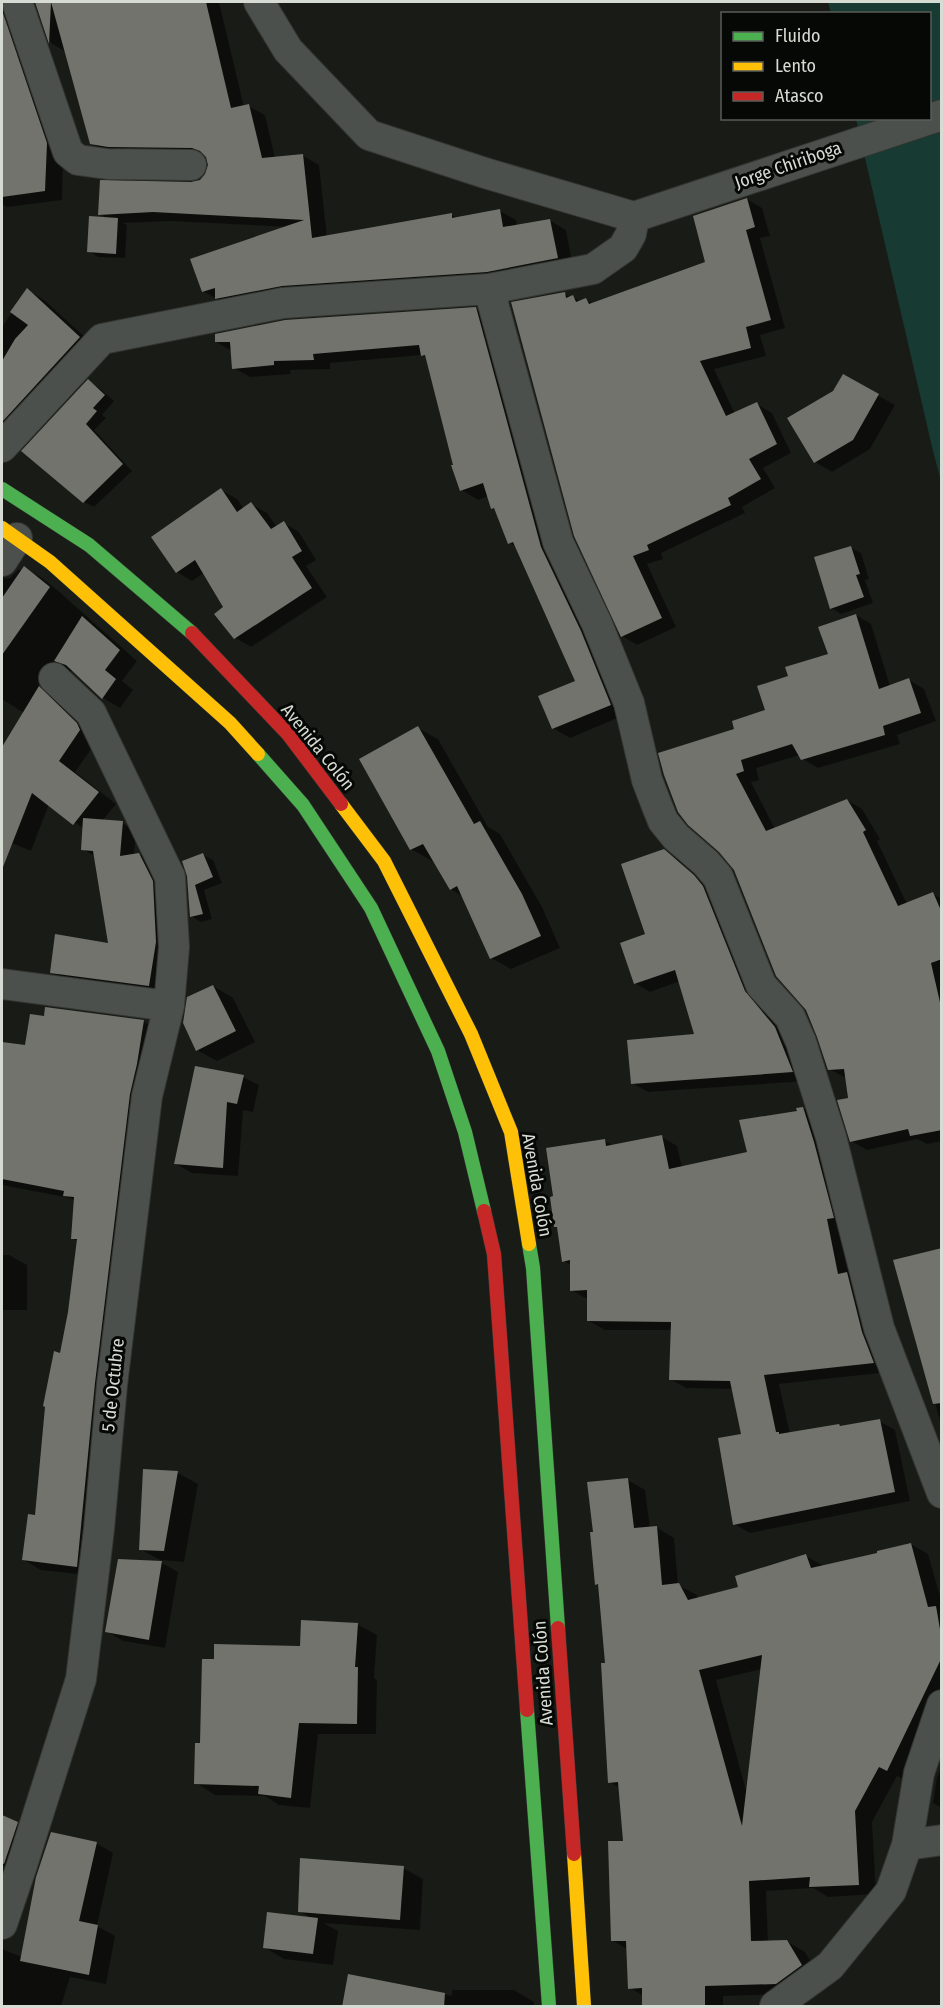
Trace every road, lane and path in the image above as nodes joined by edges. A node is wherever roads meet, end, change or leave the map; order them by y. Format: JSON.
{"nodes":[{"id":1,"x":17,"y":2,"type":"edge"},
{"id":2,"x":259,"y":2,"type":"edge"},
{"id":3,"x":926,"y":120,"type":"edge"},
{"id":4,"x":191,"y":165,"type":"dead end"},
{"id":5,"x":634,"y":217,"type":"junction"},
{"id":6,"x":489,"y":289,"type":"junction"},
{"id":7,"x":2,"y":447,"type":"edge"},
{"id":8,"x":2,"y":489,"type":"edge"},
{"id":9,"x":7,"y":542,"type":"edge"},
{"id":10,"x":54,"y":678,"type":"dead end"},
{"id":11,"x":2,"y":984,"type":"edge"},
{"id":12,"x":170,"y":1006,"type":"junction"},
{"id":13,"x":942,"y":1493,"type":"edge"},
{"id":14,"x":942,"y":1705,"type":"edge"},
{"id":15,"x":942,"y":1840,"type":"edge"},
{"id":16,"x":907,"y":1845,"type":"junction"},
{"id":17,"x":2,"y":1923,"type":"edge"},
{"id":18,"x":549,"y":2007,"type":"edge"},
{"id":19,"x":584,"y":2007,"type":"edge"},
{"id":20,"x":775,"y":2007,"type":"edge"}],
"edges":[{"from":1,"to":4,"type":"street"},
{"from":2,"to":5,"type":"street"},
{"from":3,"to":5,"type":"street","name":"Jorge Chiriboga"},
{"from":5,"to":6,"type":"street"},
{"from":6,"to":7,"type":"street"},
{"from":6,"to":13,"type":"street"},
{"from":8,"to":19,"type":"main road","name":"Avenida Colón"},
{"from":9,"to":18,"type":"main road","name":"Avenida Colón"},
{"from":10,"to":12,"type":"street","name":"5 de Octubre"},
{"from":11,"to":12,"type":"street"},
{"from":12,"to":17,"type":"street","name":"5 de Octubre"},
{"from":14,"to":16,"type":"street"},
{"from":15,"to":16,"type":"street"},
{"from":16,"to":20,"type":"street"}]}
